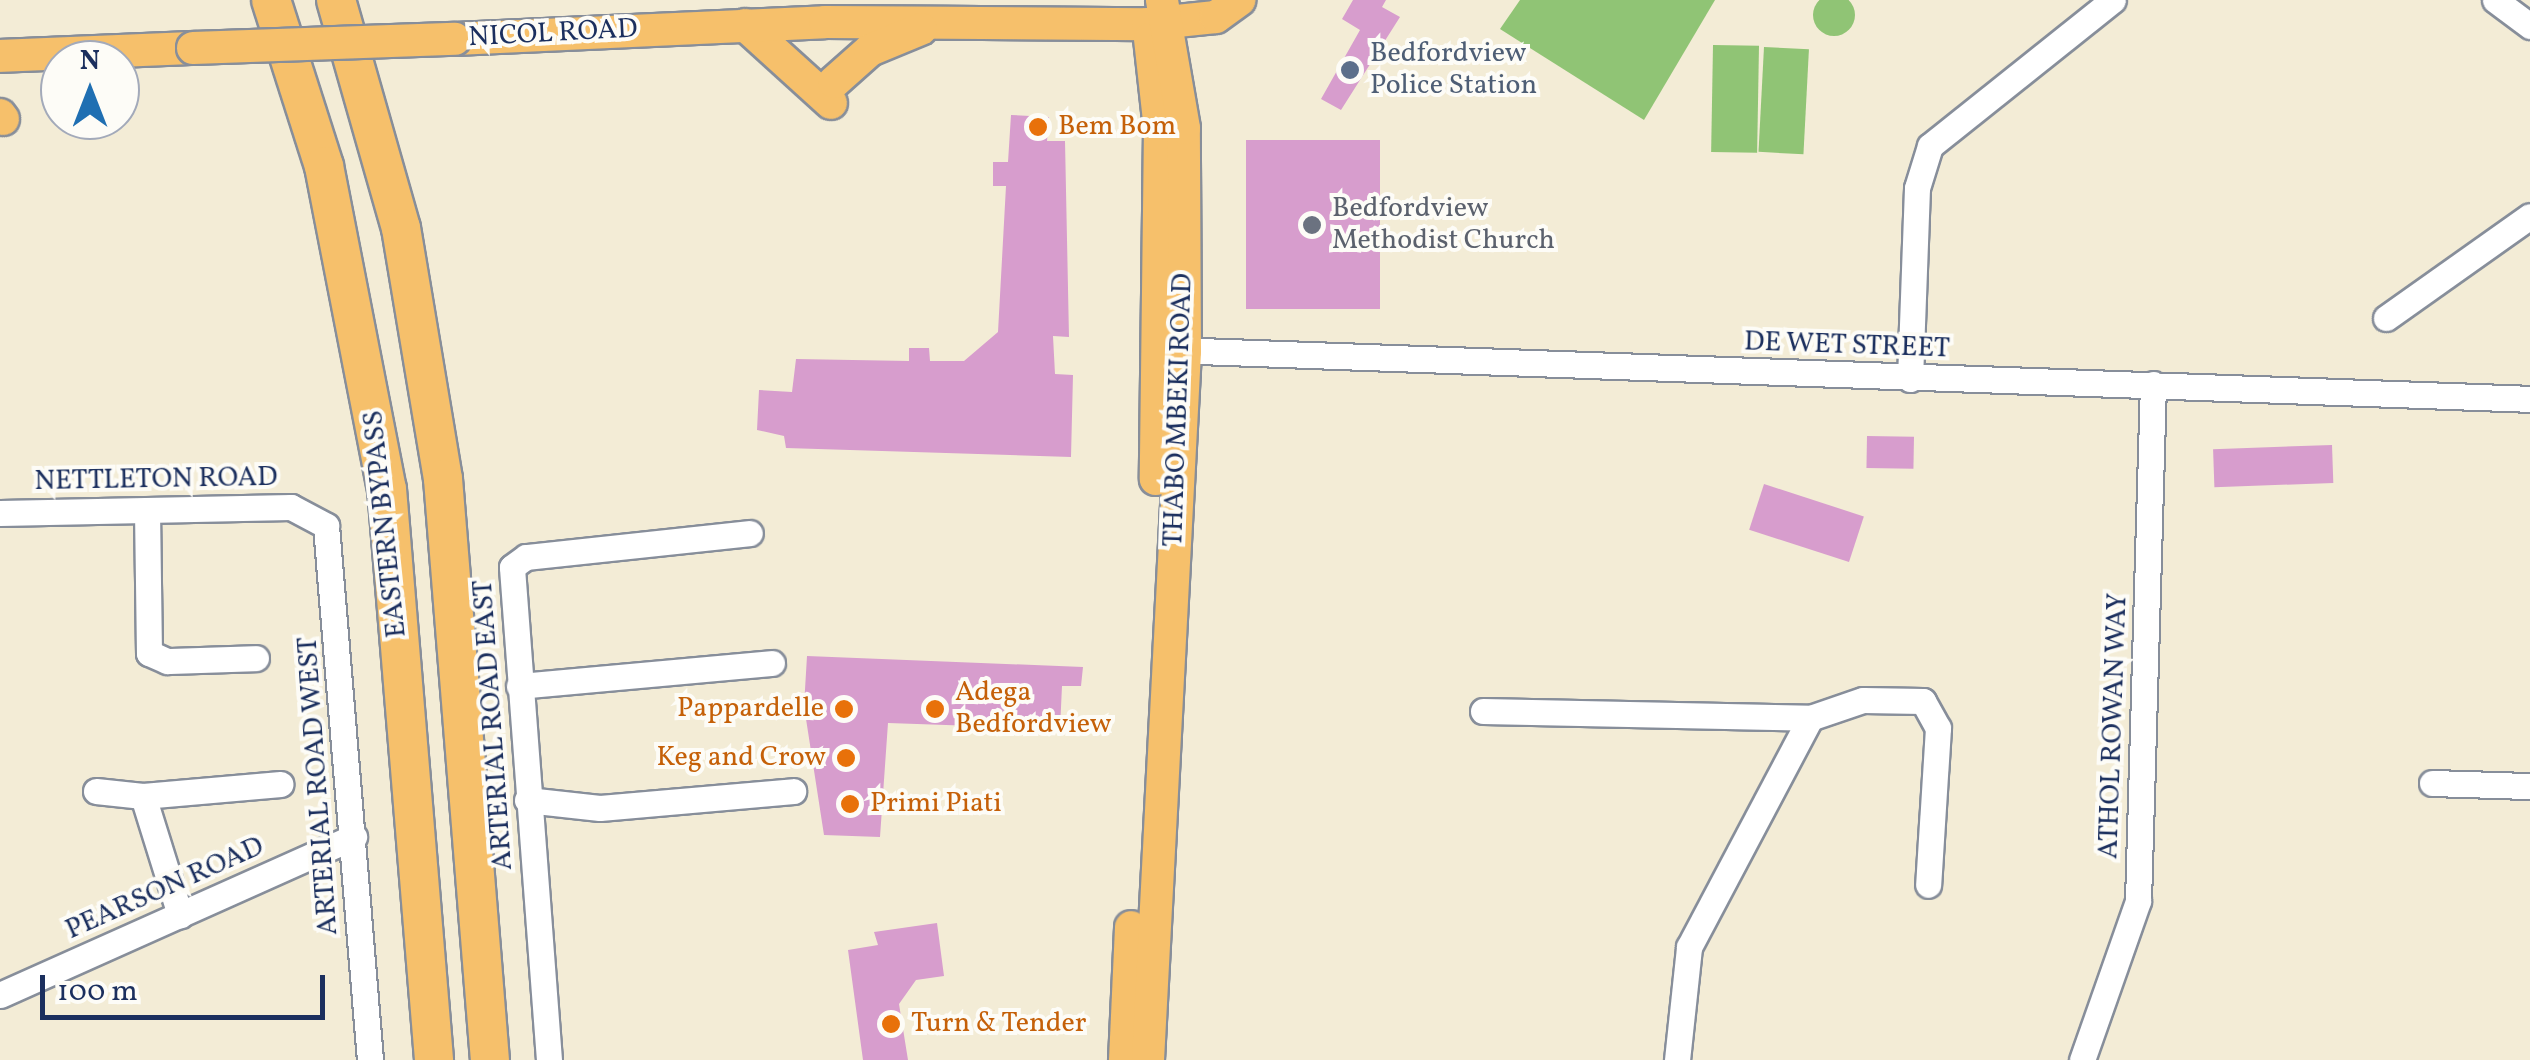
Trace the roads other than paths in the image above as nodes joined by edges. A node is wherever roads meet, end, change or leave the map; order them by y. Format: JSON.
{"nodes":[{"id":1,"x":271,"y":0,"type":"edge"},
{"id":2,"x":336,"y":0,"type":"edge"},
{"id":3,"x":794,"y":0,"type":"edge"},
{"id":4,"x":2113,"y":0,"type":"edge"},
{"id":5,"x":2495,"y":0,"type":"edge"},
{"id":6,"x":1153,"y":8,"type":"edge"},
{"id":7,"x":1228,"y":8,"type":"edge"},
{"id":8,"x":1049,"y":9,"type":"edge"},
{"id":9,"x":838,"y":11,"type":"edge"},
{"id":10,"x":935,"y":24,"type":"junction"},
{"id":11,"x":738,"y":26,"type":"junction"},
{"id":12,"x":2530,"y":26,"type":"edge"},
{"id":13,"x":0,"y":56,"type":"edge"},
{"id":14,"x":1165,"y":65,"type":"junction"},
{"id":15,"x":2530,"y":216,"type":"edge"},
{"id":16,"x":2386,"y":318,"type":"dead end"},
{"id":17,"x":1173,"y":350,"type":"junction"},
{"id":18,"x":1910,"y":379,"type":"junction"},
{"id":19,"x":2153,"y":384,"type":"junction"},
{"id":20,"x":2530,"y":399,"type":"edge"},
{"id":21,"x":147,"y":510,"type":"junction"},
{"id":22,"x":313,"y":513,"type":"joint"},
{"id":23,"x":0,"y":514,"type":"edge"},
{"id":24,"x":750,"y":533,"type":"dead end"},
{"id":25,"x":256,"y":658,"type":"dead end"},
{"id":26,"x":772,"y":664,"type":"dead end"},
{"id":27,"x":519,"y":686,"type":"junction"},
{"id":28,"x":1482,"y":711,"type":"dead end"},
{"id":29,"x":1810,"y":718,"type":"junction"},
{"id":30,"x":1154,"y":758,"type":"junction"},
{"id":31,"x":2432,"y":783,"type":"dead end"},
{"id":32,"x":280,"y":784,"type":"dead end"},
{"id":33,"x":2530,"y":786,"type":"edge"},
{"id":34,"x":96,"y":790,"type":"dead end"},
{"id":35,"x":793,"y":790,"type":"dead end"},
{"id":36,"x":143,"y":796,"type":"junction"},
{"id":37,"x":527,"y":800,"type":"junction"},
{"id":38,"x":354,"y":837,"type":"junction"},
{"id":39,"x":1928,"y":885,"type":"dead end"},
{"id":40,"x":180,"y":915,"type":"junction"},
{"id":41,"x":0,"y":995,"type":"edge"},
{"id":42,"x":1137,"y":1012,"type":"junction"},
{"id":43,"x":370,"y":1060,"type":"edge"},
{"id":44,"x":434,"y":1060,"type":"edge"},
{"id":45,"x":490,"y":1060,"type":"edge"},
{"id":46,"x":549,"y":1060,"type":"edge"},
{"id":47,"x":1125,"y":1060,"type":"edge"},
{"id":48,"x":1148,"y":1060,"type":"edge"},
{"id":49,"x":1676,"y":1060,"type":"edge"},
{"id":50,"x":2082,"y":1060,"type":"edge"}],
"edges":[{"from":1,"to":44,"type":"highway","name":"EASTERN BYPASS"},
{"from":2,"to":45,"type":"highway","name":"EASTERN BYPASS"},
{"from":3,"to":11,"type":"main road"},
{"from":4,"to":18,"type":"street"},
{"from":5,"to":12,"type":"street"},
{"from":6,"to":7,"type":"main road"},
{"from":6,"to":8,"type":"main road","name":"NICOL ROAD"},
{"from":6,"to":14,"type":"main road","name":"THABO MBEKI ROAD"},
{"from":7,"to":14,"type":"main road"},
{"from":8,"to":10,"type":"main road","name":"NICOL ROAD"},
{"from":9,"to":10,"type":"main road","name":"NICOL ROAD"},
{"from":9,"to":11,"type":"main road","name":"NICOL ROAD"},
{"from":10,"to":11,"type":"main road"},
{"from":11,"to":13,"type":"main road","name":"NICOL ROAD","bridge":true},
{"from":14,"to":17,"type":"main road","name":"THABO MBEKI ROAD"},
{"from":15,"to":16,"type":"street"},
{"from":17,"to":18,"type":"street","name":"DE WET STREET"},
{"from":17,"to":30,"type":"main road","name":"THABO MBEKI ROAD"},
{"from":17,"to":30,"type":"main road","name":"THABO MBEKI ROAD"},
{"from":18,"to":19,"type":"street","name":"DE WET STREET"},
{"from":19,"to":20,"type":"street","name":"DE WET STREET"},
{"from":19,"to":50,"type":"street","name":"ATHOL ROWAN WAY"},
{"from":21,"to":22,"type":"street","name":"NETTLETON ROAD"},
{"from":21,"to":23,"type":"street","name":"NETTLETON ROAD"},
{"from":21,"to":25,"type":"street"},
{"from":22,"to":38,"type":"street","name":"ARTERIAL ROAD WEST"},
{"from":24,"to":27,"type":"street","name":"ARTERIAL ROAD EAST"},
{"from":26,"to":27,"type":"street"},
{"from":27,"to":37,"type":"street","name":"ARTERIAL ROAD EAST"},
{"from":28,"to":29,"type":"street"},
{"from":29,"to":39,"type":"street"},
{"from":29,"to":49,"type":"street"},
{"from":30,"to":42,"type":"main road"},
{"from":31,"to":33,"type":"street"},
{"from":32,"to":36,"type":"street"},
{"from":34,"to":36,"type":"street"},
{"from":35,"to":37,"type":"street"},
{"from":36,"to":40,"type":"street"},
{"from":37,"to":46,"type":"street","name":"ARTERIAL ROAD EAST"},
{"from":38,"to":40,"type":"street","name":"PEARSON ROAD"},
{"from":38,"to":43,"type":"street","name":"ARTERIAL ROAD WEST"},
{"from":40,"to":41,"type":"street","name":"PEARSON ROAD"},
{"from":42,"to":47,"type":"main road"},
{"from":42,"to":48,"type":"main road"}]}
